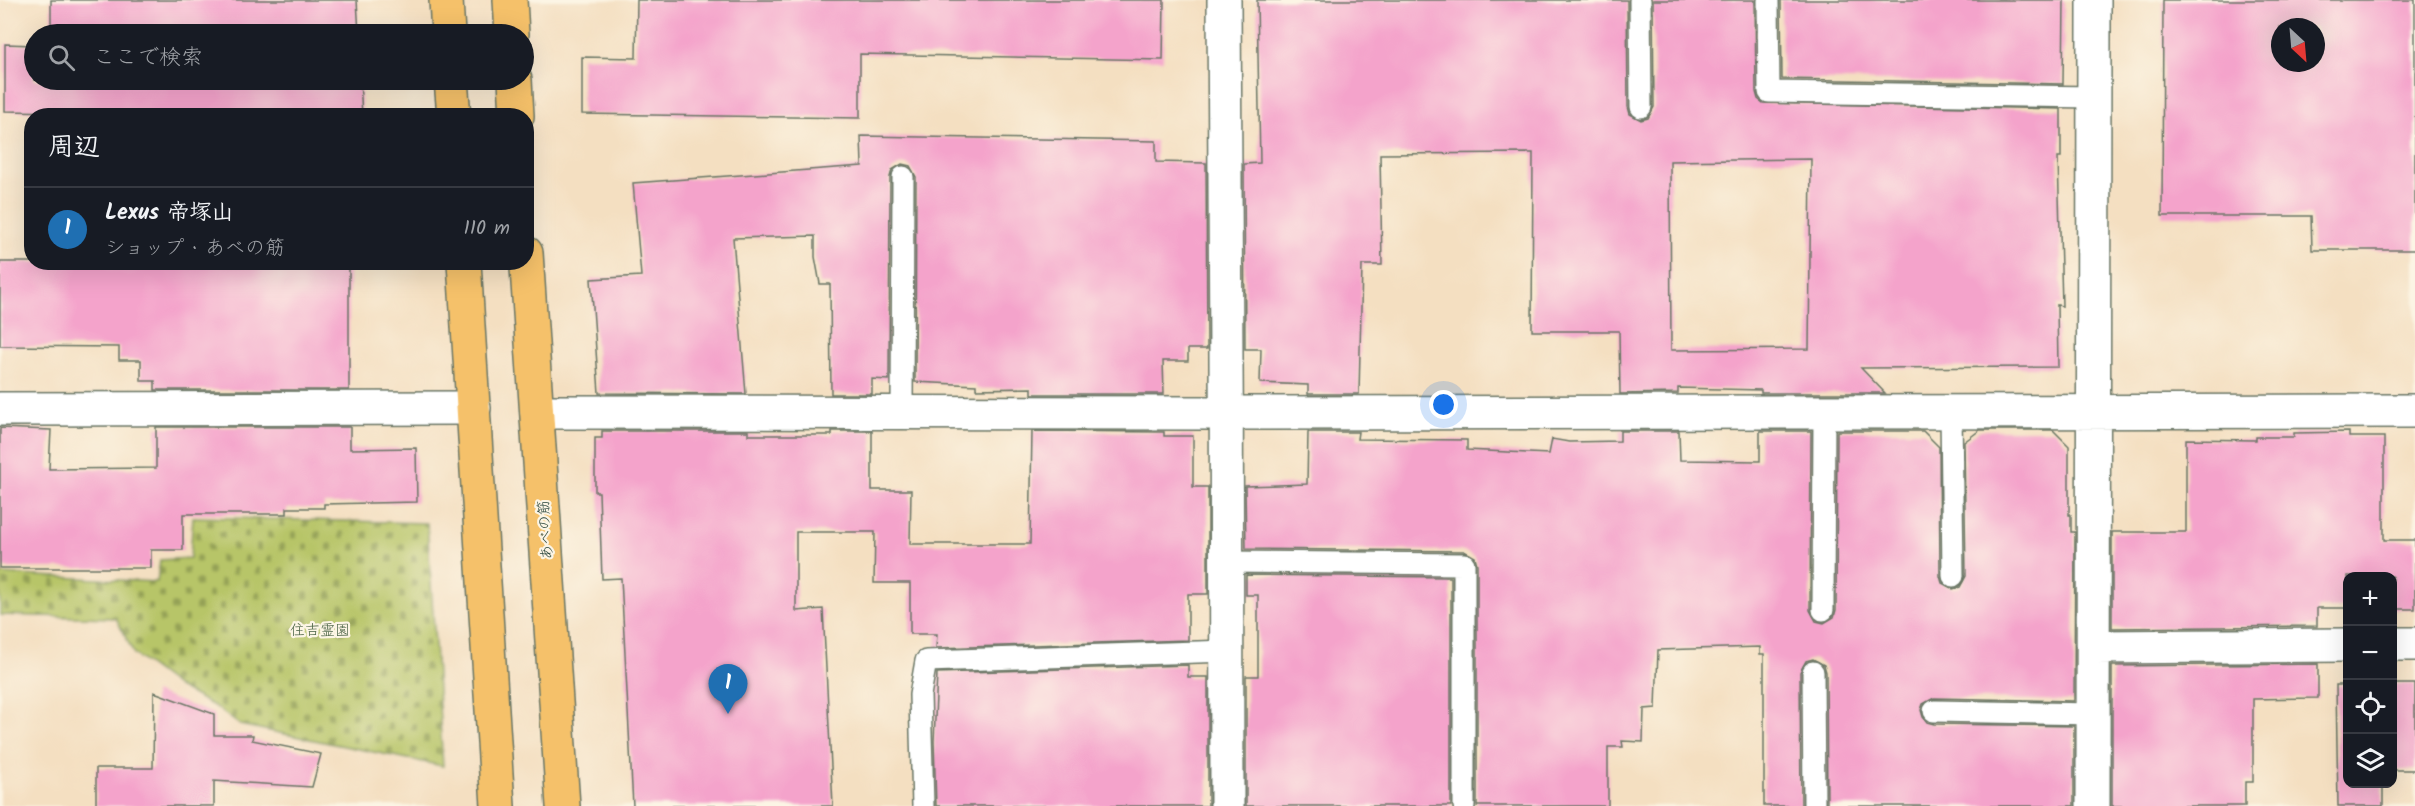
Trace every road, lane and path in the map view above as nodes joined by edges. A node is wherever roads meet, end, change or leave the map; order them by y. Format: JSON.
{"nodes":[{"id":1,"x":446,"y":0,"type":"edge"},
{"id":2,"x":510,"y":0,"type":"edge"},
{"id":3,"x":1224,"y":0,"type":"edge"},
{"id":4,"x":1640,"y":0,"type":"edge"},
{"id":5,"x":1768,"y":0,"type":"edge"},
{"id":6,"x":2094,"y":0,"type":"edge"},
{"id":7,"x":447,"y":24,"type":"edge"},
{"id":8,"x":511,"y":24,"type":"edge"},
{"id":9,"x":453,"y":90,"type":"edge"},
{"id":10,"x":516,"y":90,"type":"edge"},
{"id":11,"x":2094,"y":97,"type":"junction"},
{"id":12,"x":1641,"y":107,"type":"dead end"},
{"id":13,"x":454,"y":108,"type":"edge"},
{"id":14,"x":517,"y":108,"type":"edge"},
{"id":15,"x":903,"y":177,"type":"dead end"},
{"id":16,"x":465,"y":270,"type":"edge"},
{"id":17,"x":527,"y":270,"type":"edge"},
{"id":18,"x":474,"y":408,"type":"junction"},
{"id":19,"x":0,"y":409,"type":"edge"},
{"id":20,"x":2094,"y":410,"type":"junction"},
{"id":21,"x":1951,"y":411,"type":"junction"},
{"id":22,"x":2415,"y":411,"type":"edge"},
{"id":23,"x":537,"y":412,"type":"junction"},
{"id":24,"x":1824,"y":412,"type":"junction"},
{"id":25,"x":902,"y":413,"type":"junction"},
{"id":26,"x":1225,"y":413,"type":"junction"},
{"id":27,"x":1228,"y":562,"type":"junction"},
{"id":28,"x":1953,"y":576,"type":"dead end"},
{"id":29,"x":1823,"y":610,"type":"dead end"},
{"id":30,"x":2397,"y":644,"type":"edge"},
{"id":31,"x":2415,"y":644,"type":"edge"},
{"id":32,"x":2343,"y":645,"type":"edge"},
{"id":33,"x":2094,"y":647,"type":"junction"},
{"id":34,"x":1228,"y":651,"type":"junction"},
{"id":35,"x":1813,"y":672,"type":"dead end"},
{"id":36,"x":1934,"y":711,"type":"dead end"},
{"id":37,"x":2094,"y":714,"type":"junction"},
{"id":38,"x":498,"y":806,"type":"edge"},
{"id":39,"x":563,"y":806,"type":"edge"},
{"id":40,"x":923,"y":806,"type":"edge"},
{"id":41,"x":1227,"y":806,"type":"edge"},
{"id":42,"x":1464,"y":806,"type":"edge"},
{"id":43,"x":1814,"y":806,"type":"edge"},
{"id":44,"x":2093,"y":806,"type":"edge"}],
"edges":[{"from":1,"to":7,"type":"main road"},
{"from":2,"to":8,"type":"main road"},
{"from":3,"to":26,"type":"street"},
{"from":4,"to":12,"type":"lane"},
{"from":5,"to":11,"type":"lane"},
{"from":6,"to":11,"type":"street"},
{"from":9,"to":13,"type":"main road"},
{"from":10,"to":14,"type":"main road"},
{"from":11,"to":20,"type":"street"},
{"from":15,"to":25,"type":"lane"},
{"from":16,"to":18,"type":"main road"},
{"from":17,"to":23,"type":"main road","name":"あべの筋"},
{"from":18,"to":19,"type":"street"},
{"from":18,"to":38,"type":"main road"},
{"from":20,"to":21,"type":"street"},
{"from":20,"to":22,"type":"street"},
{"from":20,"to":33,"type":"street"},
{"from":21,"to":24,"type":"street"},
{"from":21,"to":28,"type":"lane"},
{"from":23,"to":25,"type":"street"},
{"from":23,"to":39,"type":"main road","name":"あべの筋"},
{"from":24,"to":26,"type":"street"},
{"from":24,"to":29,"type":"lane"},
{"from":25,"to":26,"type":"street"},
{"from":26,"to":27,"type":"street"},
{"from":27,"to":34,"type":"street"},
{"from":27,"to":42,"type":"lane"},
{"from":30,"to":31,"type":"street"},
{"from":32,"to":33,"type":"street"},
{"from":33,"to":37,"type":"street"},
{"from":34,"to":40,"type":"lane"},
{"from":34,"to":41,"type":"street"},
{"from":35,"to":43,"type":"lane"},
{"from":36,"to":37,"type":"lane"},
{"from":37,"to":44,"type":"street"}]}
